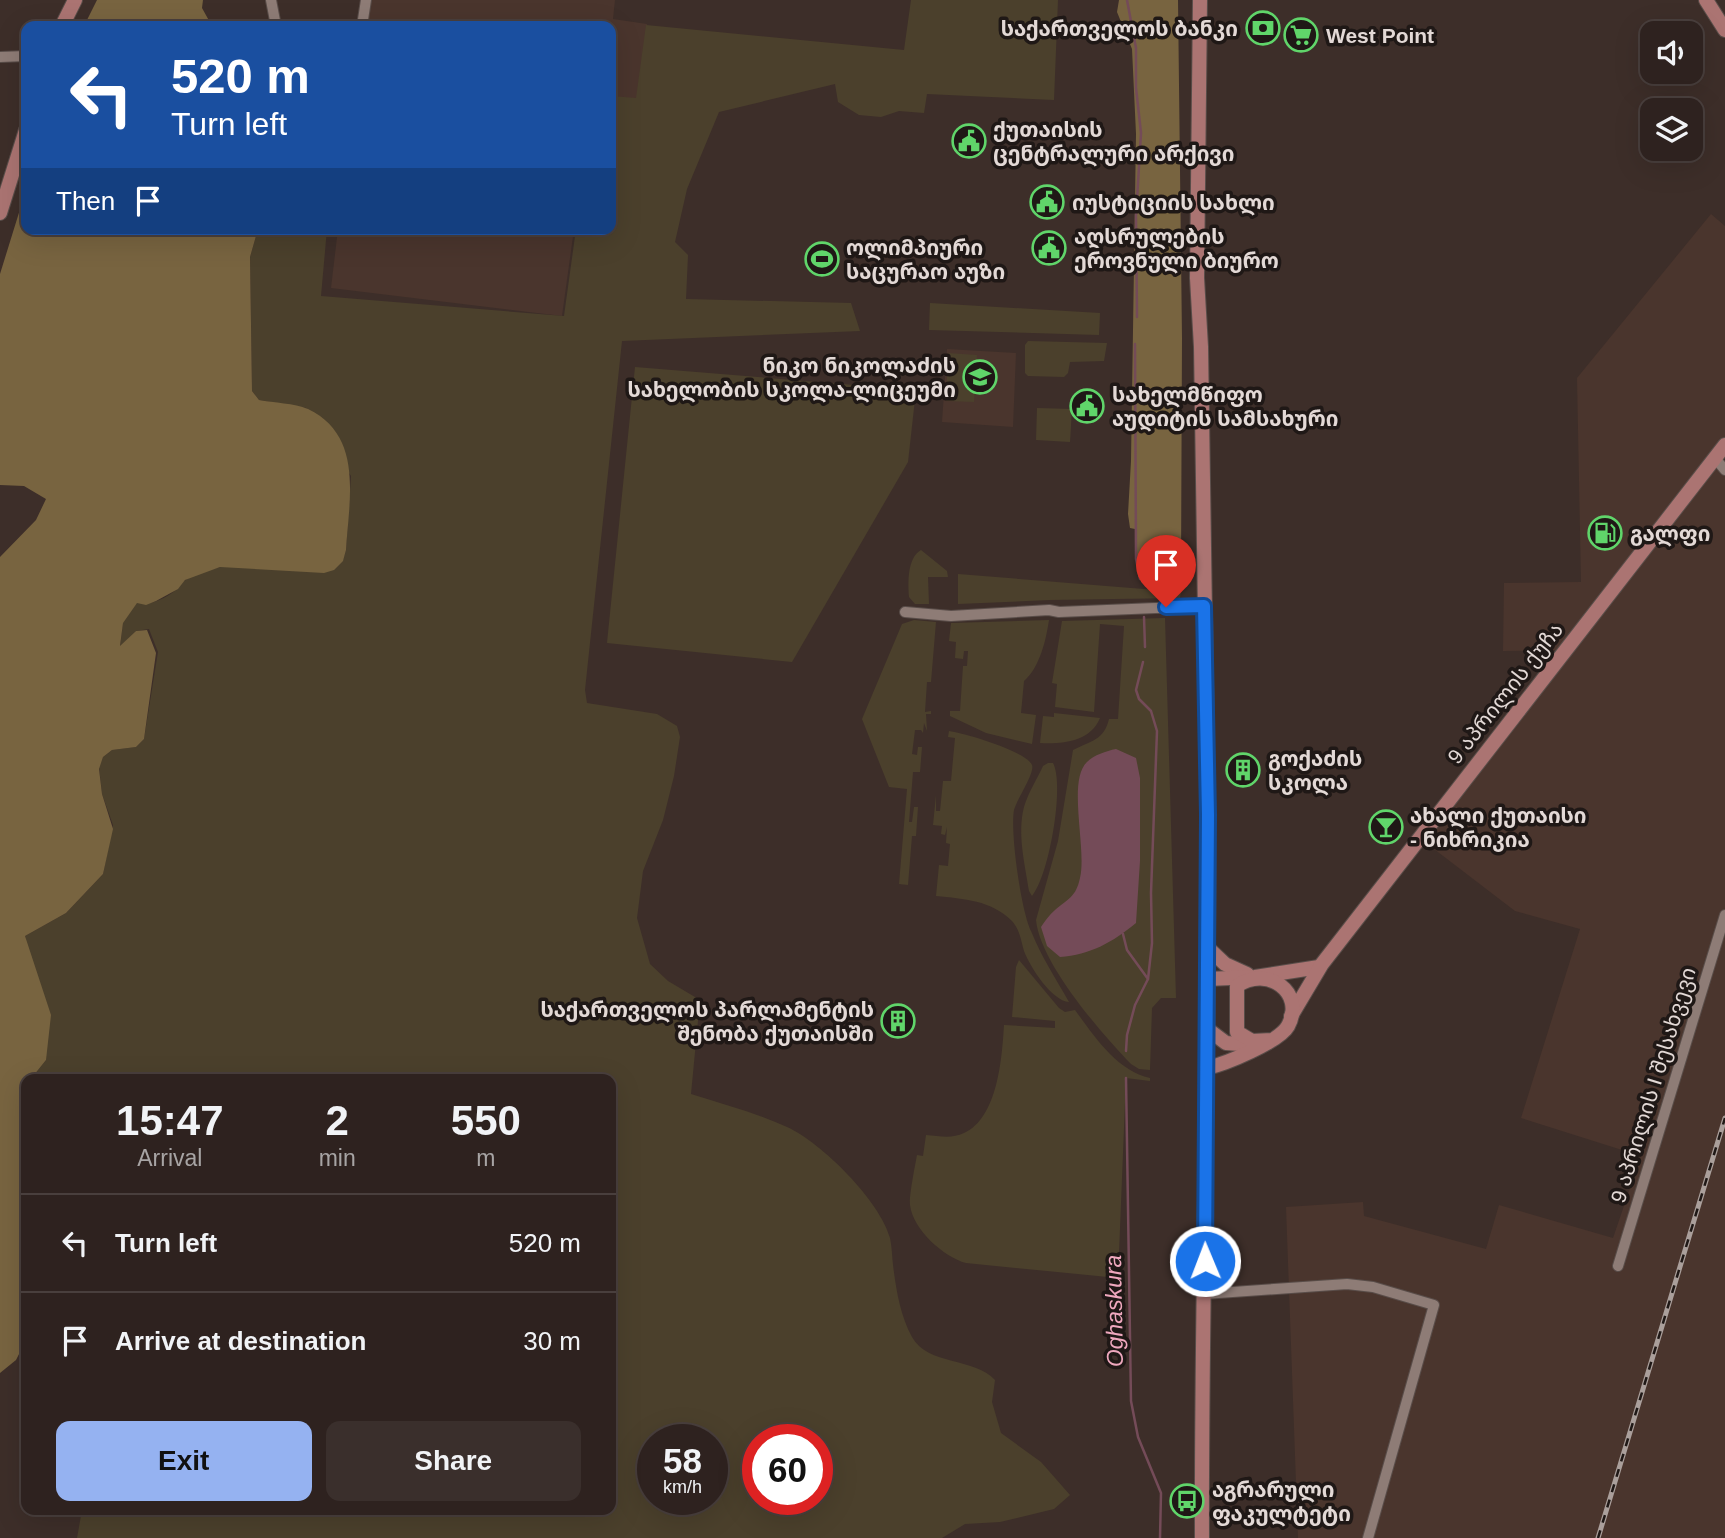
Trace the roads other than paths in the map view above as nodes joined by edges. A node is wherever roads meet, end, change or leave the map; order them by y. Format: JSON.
{"nodes":[{"id":1,"x":75,"y":0,"type":"edge"},
{"id":2,"x":271,"y":0,"type":"edge"},
{"id":3,"x":366,"y":0,"type":"edge"},
{"id":4,"x":1200,"y":0,"type":"edge"},
{"id":5,"x":1706,"y":0,"type":"edge"},
{"id":6,"x":64,"y":21,"type":"edge"},
{"id":7,"x":275,"y":21,"type":"edge"},
{"id":8,"x":363,"y":21,"type":"edge"},
{"id":9,"x":1725,"y":30,"type":"edge"},
{"id":10,"x":21,"y":56,"type":"edge"},
{"id":11,"x":0,"y":57,"type":"edge"},
{"id":12,"x":21,"y":146,"type":"edge"},
{"id":13,"x":0,"y":213,"type":"edge"},
{"id":14,"x":1725,"y":445,"type":"edge"},
{"id":15,"x":1720,"y":464,"type":"edge"},
{"id":16,"x":1204,"y":606,"type":"junction"},
{"id":17,"x":905,"y":612,"type":"dead end"},
{"id":18,"x":1725,"y":915,"type":"edge"},
{"id":19,"x":1207,"y":947,"type":"junction"},
{"id":20,"x":1319,"y":967,"type":"junction"},
{"id":21,"x":1255,"y":977,"type":"junction"},
{"id":22,"x":1208,"y":979,"type":"junction"},
{"id":23,"x":1291,"y":1016,"type":"junction"},
{"id":24,"x":1206,"y":1028,"type":"junction"},
{"id":25,"x":1265,"y":1043,"type":"junction"},
{"id":26,"x":1207,"y":1068,"type":"junction"},
{"id":27,"x":1618,"y":1266,"type":"dead end"},
{"id":28,"x":1204,"y":1294,"type":"junction"},
{"id":29,"x":1202,"y":1538,"type":"edge"},
{"id":30,"x":1368,"y":1538,"type":"edge"}],
"edges":[{"from":1,"to":6,"type":"main road"},
{"from":2,"to":7,"type":"street"},
{"from":3,"to":8,"type":"street"},
{"from":4,"to":16,"type":"main road"},
{"from":5,"to":9,"type":"main road"},
{"from":10,"to":11,"type":"street"},
{"from":12,"to":13,"type":"main road"},
{"from":14,"to":15,"type":"main road","name":"9 აპრილის ქუჩა"},
{"from":15,"to":20,"type":"main road","name":"9 აპრილის ქუჩა"},
{"from":16,"to":17,"type":"street"},
{"from":16,"to":19,"type":"main road"},
{"from":18,"to":27,"type":"street","name":"9 აპრილის I შესახვევი"},
{"from":19,"to":21,"type":"main road"},
{"from":19,"to":22,"type":"main road"},
{"from":20,"to":21,"type":"main road"},
{"from":20,"to":23,"type":"main road","name":"9 აპრილის ქუჩა"},
{"from":21,"to":22,"type":"main road"},
{"from":21,"to":23,"type":"main road"},
{"from":21,"to":25,"type":"main road"},
{"from":22,"to":24,"type":"main road"},
{"from":23,"to":25,"type":"main road"},
{"from":24,"to":25,"type":"main road"},
{"from":24,"to":26,"type":"main road"},
{"from":25,"to":26,"type":"main road"},
{"from":26,"to":28,"type":"main road"},
{"from":28,"to":29,"type":"main road"},
{"from":28,"to":30,"type":"street"}]}
